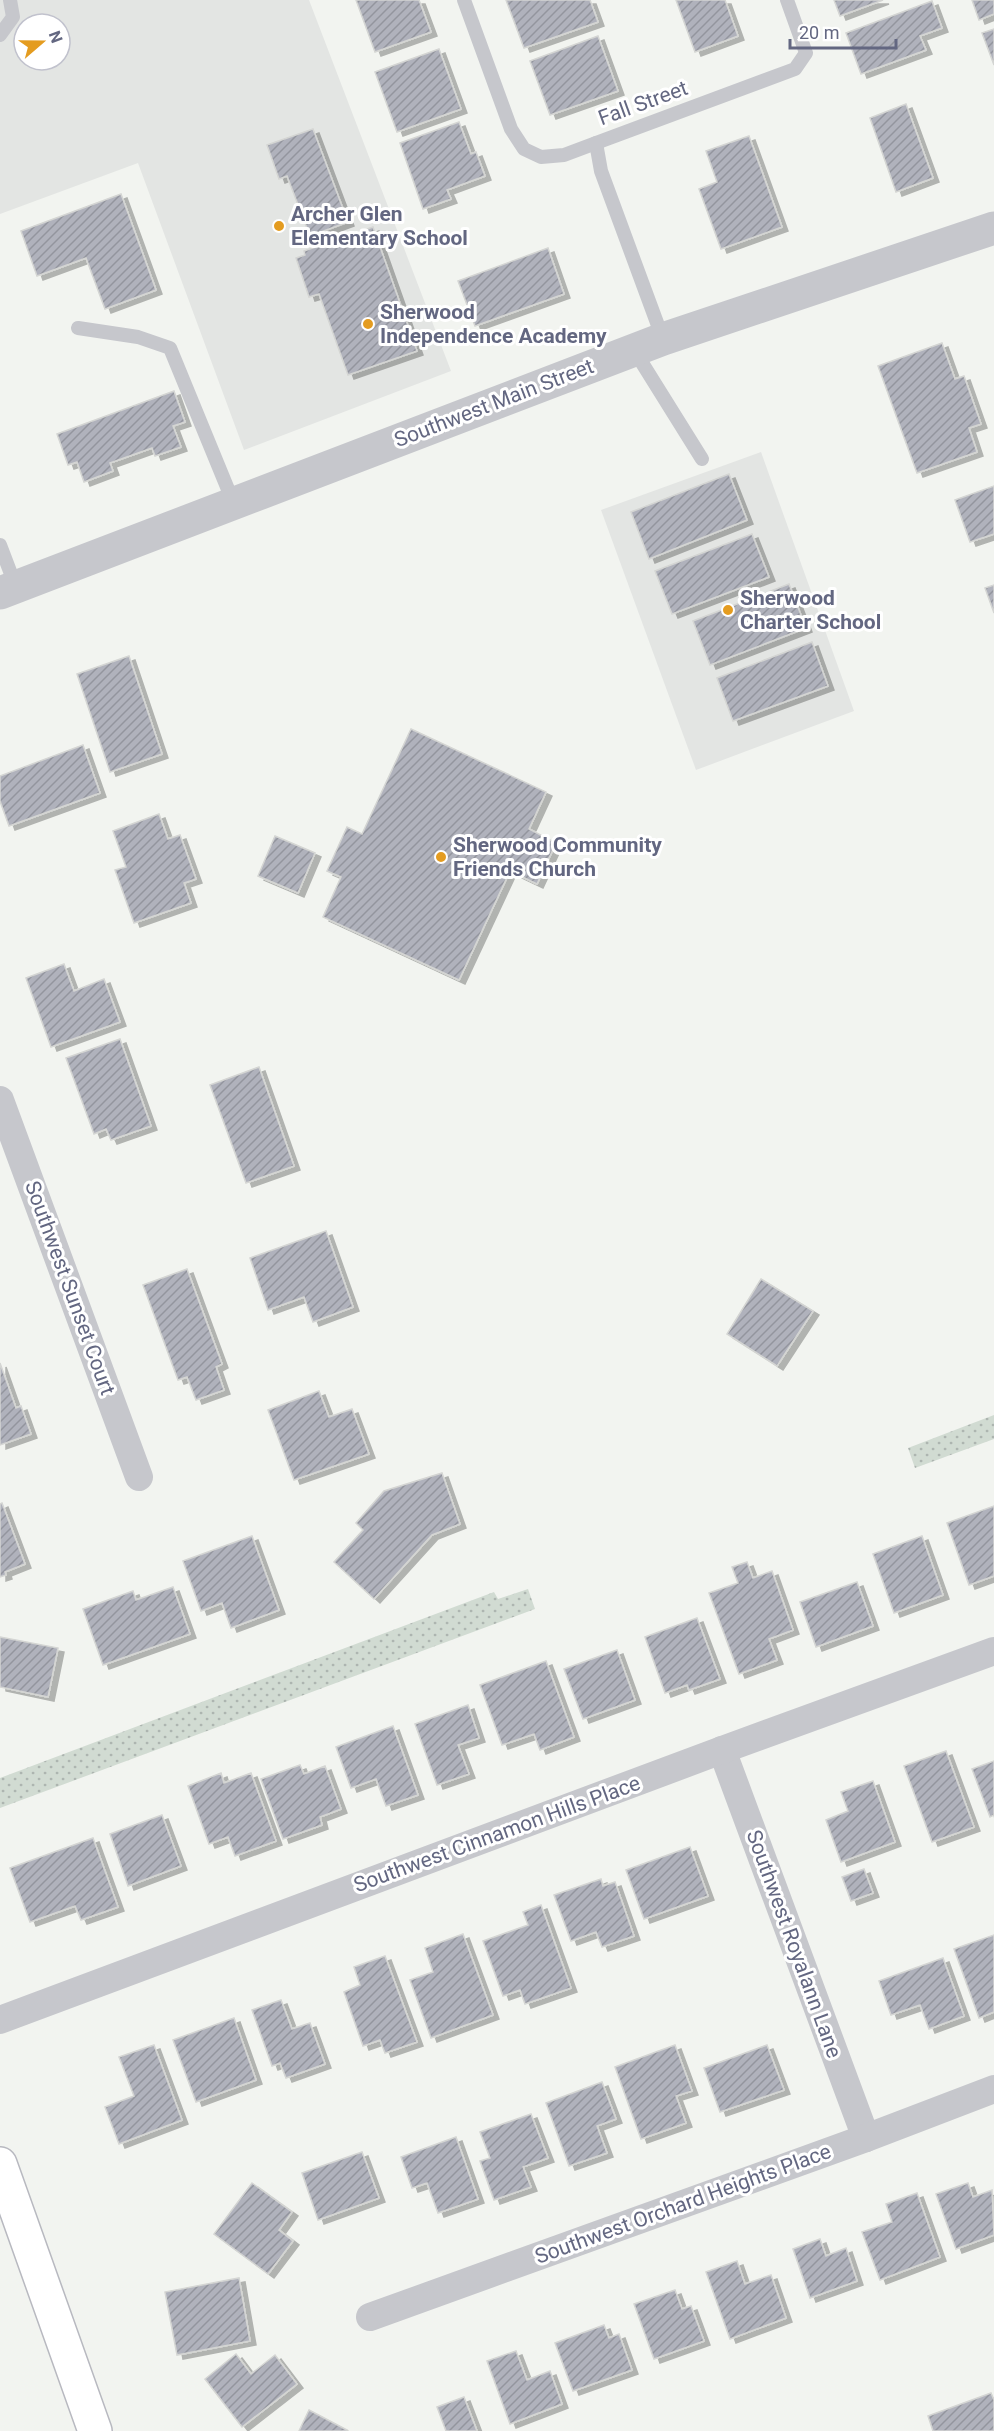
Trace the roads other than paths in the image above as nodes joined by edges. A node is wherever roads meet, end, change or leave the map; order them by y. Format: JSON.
{"nodes":[{"id":1,"x":10,"y":0,"type":"edge"},
{"id":2,"x":464,"y":0,"type":"edge"},
{"id":3,"x":787,"y":0,"type":"edge"},
{"id":4,"x":0,"y":35,"type":"edge"},
{"id":5,"x":596,"y":143,"type":"junction"},
{"id":6,"x":994,"y":228,"type":"edge"},
{"id":7,"x":78,"y":328,"type":"dead end"},
{"id":8,"x":649,"y":344,"type":"junction"},
{"id":9,"x":702,"y":459,"type":"dead end"},
{"id":10,"x":234,"y":504,"type":"junction"},
{"id":11,"x":0,"y":545,"type":"edge"},
{"id":12,"x":8,"y":590,"type":"edge"},
{"id":13,"x":0,"y":1100,"type":"edge"},
{"id":14,"x":139,"y":1477,"type":"dead end"},
{"id":15,"x":994,"y":1652,"type":"edge"},
{"id":16,"x":722,"y":1750,"type":"junction"},
{"id":17,"x":0,"y":2020,"type":"edge"},
{"id":18,"x":994,"y":2089,"type":"edge"},
{"id":19,"x":866,"y":2138,"type":"junction"},
{"id":20,"x":0,"y":2164,"type":"edge"},
{"id":21,"x":370,"y":2317,"type":"dead end"},
{"id":22,"x":95,"y":2431,"type":"edge"}],
"edges":[{"from":1,"to":4,"type":"lane"},
{"from":2,"to":5,"type":"lane"},
{"from":3,"to":5,"type":"lane","name":"Fall Street"},
{"from":5,"to":8,"type":"lane","name":"Fall Street"},
{"from":6,"to":8,"type":"street","name":"Southwest Main Street"},
{"from":7,"to":10,"type":"lane"},
{"from":8,"to":9,"type":"lane","name":"Fall Street"},
{"from":8,"to":10,"type":"street","name":"Southwest Main Street"},
{"from":10,"to":12,"type":"street","name":"Southwest Main Street"},
{"from":11,"to":12,"type":"lane"},
{"from":13,"to":14,"type":"street","name":"Southwest Sunset Court"},
{"from":15,"to":16,"type":"street","name":"Southwest Cinnamon Hills Place"},
{"from":16,"to":17,"type":"street","name":"Southwest Cinnamon Hills Place"},
{"from":16,"to":19,"type":"street","name":"Southwest Royalann Lane"},
{"from":18,"to":19,"type":"street","name":"Southwest Orchard Heights Place"},
{"from":19,"to":21,"type":"street","name":"Southwest Orchard Heights Place"},
{"from":20,"to":22,"type":"main road"}]}
